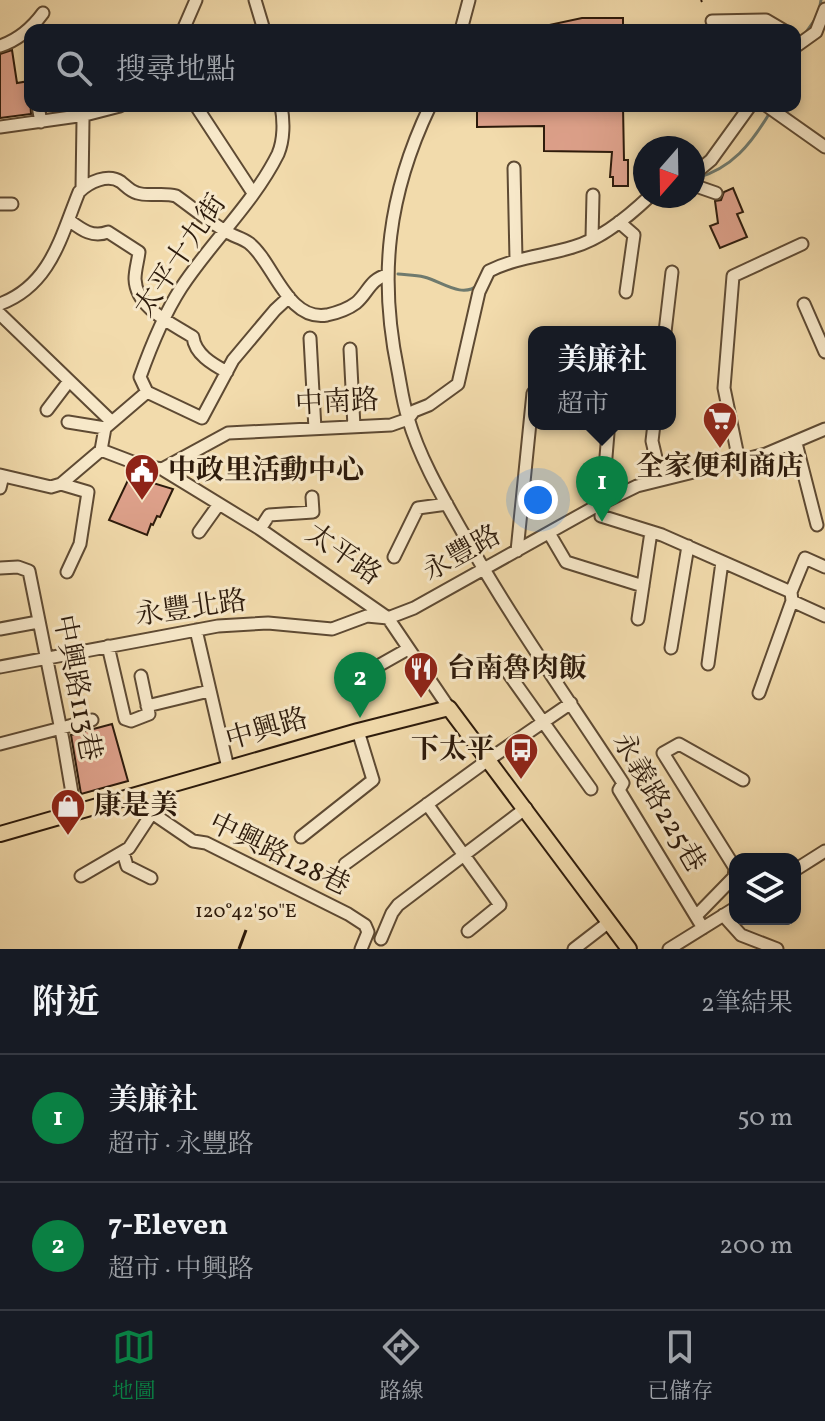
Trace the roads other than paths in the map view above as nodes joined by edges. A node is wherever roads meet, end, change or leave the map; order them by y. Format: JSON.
{"nodes":[{"id":1,"x":196,"y":0,"type":"edge"},
{"id":2,"x":255,"y":0,"type":"edge"},
{"id":3,"x":469,"y":0,"type":"edge"},
{"id":4,"x":43,"y":13,"type":"dead end"},
{"id":5,"x":824,"y":15,"type":"edge"},
{"id":6,"x":712,"y":21,"type":"dead end"},
{"id":7,"x":34,"y":24,"type":"edge"},
{"id":8,"x":186,"y":24,"type":"edge"},
{"id":9,"x":262,"y":24,"type":"edge"},
{"id":10,"x":463,"y":24,"type":"edge"},
{"id":11,"x":773,"y":24,"type":"edge"},
{"id":12,"x":24,"y":33,"type":"edge"},
{"id":13,"x":801,"y":43,"type":"edge"},
{"id":14,"x":0,"y":46,"type":"edge"},
{"id":15,"x":39,"y":112,"type":"edge"},
{"id":16,"x":78,"y":112,"type":"edge"},
{"id":17,"x":86,"y":112,"type":"edge"},
{"id":18,"x":200,"y":112,"type":"edge"},
{"id":19,"x":282,"y":112,"type":"edge"},
{"id":20,"x":427,"y":112,"type":"edge"},
{"id":21,"x":746,"y":112,"type":"edge"},
{"id":22,"x":776,"y":112,"type":"edge"},
{"id":23,"x":41,"y":122,"type":"junction"},
{"id":24,"x":0,"y":127,"type":"edge"},
{"id":25,"x":825,"y":147,"type":"edge"},
{"id":26,"x":705,"y":165,"type":"edge"},
{"id":27,"x":514,"y":168,"type":"dead end"},
{"id":28,"x":82,"y":188,"type":"junction"},
{"id":29,"x":705,"y":190,"type":"edge"},
{"id":30,"x":253,"y":193,"type":"junction"},
{"id":31,"x":716,"y":193,"type":"dead end"},
{"id":32,"x":593,"y":195,"type":"dead end"},
{"id":33,"x":636,"y":208,"type":"edge"},
{"id":34,"x":70,"y":221,"type":"junction"},
{"id":35,"x":619,"y":222,"type":"junction"},
{"id":36,"x":226,"y":232,"type":"junction"},
{"id":37,"x":592,"y":238,"type":"junction"},
{"id":38,"x":802,"y":244,"type":"dead end"},
{"id":39,"x":516,"y":259,"type":"junction"},
{"id":40,"x":672,"y":272,"type":"dead end"},
{"id":41,"x":387,"y":275,"type":"junction"},
{"id":42,"x":626,"y":292,"type":"dead end"},
{"id":43,"x":289,"y":297,"type":"junction"},
{"id":44,"x":0,"y":304,"type":"edge"},
{"id":45,"x":804,"y":304,"type":"dead end"},
{"id":46,"x":0,"y":314,"type":"edge"},
{"id":47,"x":164,"y":318,"type":"junction"},
{"id":48,"x":666,"y":326,"type":"edge"},
{"id":49,"x":310,"y":338,"type":"dead end"},
{"id":50,"x":350,"y":349,"type":"dead end"},
{"id":51,"x":825,"y":352,"type":"edge"},
{"id":52,"x":227,"y":372,"type":"junction"},
{"id":53,"x":69,"y":381,"type":"junction"},
{"id":54,"x":147,"y":392,"type":"junction"},
{"id":55,"x":47,"y":410,"type":"dead end"},
{"id":56,"x":408,"y":419,"type":"junction"},
{"id":57,"x":68,"y":422,"type":"dead end"},
{"id":58,"x":108,"y":425,"type":"junction"},
{"id":59,"x":354,"y":427,"type":"junction"},
{"id":60,"x":315,"y":429,"type":"junction"},
{"id":61,"x":825,"y":429,"type":"edge"},
{"id":62,"x":529,"y":430,"type":"edge"},
{"id":63,"x":653,"y":430,"type":"edge"},
{"id":64,"x":608,"y":433,"type":"dead end"},
{"id":65,"x":796,"y":443,"type":"junction"},
{"id":66,"x":101,"y":450,"type":"junction"},
{"id":67,"x":739,"y":461,"type":"junction"},
{"id":68,"x":162,"y":469,"type":"junction"},
{"id":69,"x":661,"y":479,"type":"junction"},
{"id":70,"x":1,"y":480,"type":"edge"},
{"id":71,"x":61,"y":484,"type":"junction"},
{"id":72,"x":312,"y":497,"type":"dead end"},
{"id":73,"x":219,"y":504,"type":"junction"},
{"id":74,"x":447,"y":504,"type":"junction"},
{"id":75,"x":600,"y":504,"type":"junction"},
{"id":76,"x":817,"y":525,"type":"dead end"},
{"id":77,"x":260,"y":529,"type":"junction"},
{"id":78,"x":199,"y":532,"type":"dead end"},
{"id":79,"x":651,"y":532,"type":"junction"},
{"id":80,"x":549,"y":533,"type":"junction"},
{"id":81,"x":688,"y":546,"type":"junction"},
{"id":82,"x":517,"y":551,"type":"junction"},
{"id":83,"x":394,"y":557,"type":"dead end"},
{"id":84,"x":722,"y":562,"type":"junction"},
{"id":85,"x":825,"y":567,"type":"edge"},
{"id":86,"x":0,"y":568,"type":"edge"},
{"id":87,"x":483,"y":570,"type":"junction"},
{"id":88,"x":67,"y":572,"type":"dead end"},
{"id":89,"x":643,"y":586,"type":"junction"},
{"id":90,"x":792,"y":596,"type":"junction"},
{"id":91,"x":825,"y":616,"type":"edge"},
{"id":92,"x":388,"y":618,"type":"junction"},
{"id":93,"x":638,"y":619,"type":"dead end"},
{"id":94,"x":38,"y":622,"type":"junction"},
{"id":95,"x":0,"y":629,"type":"edge"},
{"id":96,"x":196,"y":630,"type":"junction"},
{"id":97,"x":108,"y":646,"type":"junction"},
{"id":98,"x":671,"y":648,"type":"dead end"},
{"id":99,"x":408,"y":649,"type":"junction"},
{"id":100,"x":46,"y":658,"type":"junction"},
{"id":101,"x":501,"y":663,"type":"dead end"},
{"id":102,"x":708,"y":664,"type":"dead end"},
{"id":103,"x":0,"y":667,"type":"edge"},
{"id":104,"x":362,"y":675,"type":"dead end"},
{"id":105,"x":141,"y":676,"type":"dead end"},
{"id":106,"x":209,"y":691,"type":"junction"},
{"id":107,"x":759,"y":693,"type":"dead end"},
{"id":108,"x":571,"y":703,"type":"junction"},
{"id":109,"x":449,"y":708,"type":"junction"},
{"id":110,"x":148,"y":710,"type":"junction"},
{"id":111,"x":92,"y":720,"type":"dead end"},
{"id":112,"x":544,"y":723,"type":"junction"},
{"id":113,"x":60,"y":728,"type":"junction"},
{"id":114,"x":358,"y":731,"type":"junction"},
{"id":115,"x":0,"y":744,"type":"edge"},
{"id":116,"x":488,"y":760,"type":"junction"},
{"id":117,"x":228,"y":768,"type":"junction"},
{"id":118,"x":743,"y":780,"type":"dead end"},
{"id":119,"x":591,"y":789,"type":"dead end"},
{"id":120,"x":146,"y":792,"type":"junction"},
{"id":121,"x":427,"y":804,"type":"junction"},
{"id":122,"x":526,"y":808,"type":"junction"},
{"id":123,"x":152,"y":813,"type":"junction"},
{"id":124,"x":70,"y":814,"type":"junction"},
{"id":125,"x":0,"y":834,"type":"edge"},
{"id":126,"x":301,"y":837,"type":"dead end"},
{"id":127,"x":825,"y":851,"type":"edge"},
{"id":128,"x":123,"y":852,"type":"junction"},
{"id":129,"x":465,"y":855,"type":"junction"},
{"id":130,"x":729,"y":859,"type":"edge"},
{"id":131,"x":345,"y":864,"type":"dead end"},
{"id":132,"x":801,"y":866,"type":"edge"},
{"id":133,"x":81,"y":876,"type":"dead end"},
{"id":134,"x":151,"y":878,"type":"dead end"},
{"id":135,"x":729,"y":882,"type":"edge"},
{"id":136,"x":729,"y":912,"type":"edge"},
{"id":137,"x":723,"y":915,"type":"junction"},
{"id":138,"x":696,"y":916,"type":"junction"},
{"id":139,"x":609,"y":922,"type":"junction"},
{"id":140,"x":703,"y":928,"type":"junction"},
{"id":141,"x":468,"y":931,"type":"dead end"},
{"id":142,"x":381,"y":939,"type":"dead end"},
{"id":143,"x":361,"y":949,"type":"edge"},
{"id":144,"x":574,"y":949,"type":"edge"},
{"id":145,"x":629,"y":949,"type":"edge"},
{"id":146,"x":669,"y":949,"type":"edge"},
{"id":147,"x":777,"y":949,"type":"edge"}],
"edges":[{"from":1,"to":8,"type":"street"},
{"from":2,"to":9,"type":"street"},
{"from":3,"to":10,"type":"street"},
{"from":4,"to":7,"type":"street"},
{"from":5,"to":13,"type":"street"},
{"from":6,"to":11,"type":"street"},
{"from":12,"to":14,"type":"street"},
{"from":15,"to":23,"type":"street"},
{"from":16,"to":23,"type":"street"},
{"from":17,"to":28,"type":"street"},
{"from":18,"to":30,"type":"street"},
{"from":19,"to":30,"type":"street","name":"太平十九街"},
{"from":20,"to":41,"type":"street","name":"永義路225巷"},
{"from":21,"to":26,"type":"street"},
{"from":22,"to":25,"type":"street"},
{"from":23,"to":24,"type":"street"},
{"from":27,"to":39,"type":"street"},
{"from":28,"to":34,"type":"street"},
{"from":28,"to":36,"type":"street"},
{"from":29,"to":31,"type":"street"},
{"from":30,"to":36,"type":"street","name":"太平十九街"},
{"from":32,"to":37,"type":"street"},
{"from":33,"to":35,"type":"street","name":"中南路"},
{"from":34,"to":44,"type":"street"},
{"from":34,"to":47,"type":"street"},
{"from":35,"to":37,"type":"street","name":"中南路"},
{"from":35,"to":42,"type":"street"},
{"from":36,"to":43,"type":"street"},
{"from":36,"to":47,"type":"street","name":"太平十九街"},
{"from":37,"to":39,"type":"street","name":"中南路"},
{"from":38,"to":67,"type":"street"},
{"from":39,"to":56,"type":"street","name":"中南路"},
{"from":40,"to":48,"type":"street"},
{"from":41,"to":43,"type":"street"},
{"from":41,"to":56,"type":"street","name":"永義路225巷"},
{"from":43,"to":52,"type":"street"},
{"from":45,"to":51,"type":"street"},
{"from":46,"to":53,"type":"street"},
{"from":47,"to":52,"type":"street"},
{"from":47,"to":54,"type":"street","name":"太平十九街"},
{"from":49,"to":60,"type":"street"},
{"from":50,"to":59,"type":"street"},
{"from":52,"to":54,"type":"street"},
{"from":53,"to":55,"type":"street"},
{"from":53,"to":58,"type":"street"},
{"from":54,"to":58,"type":"street"},
{"from":56,"to":59,"type":"street","name":"中南路"},
{"from":56,"to":74,"type":"street","name":"永義路225巷"},
{"from":57,"to":58,"type":"street"},
{"from":58,"to":66,"type":"street"},
{"from":59,"to":60,"type":"street","name":"中南路"},
{"from":60,"to":68,"type":"street","name":"中南路"},
{"from":61,"to":65,"type":"street","name":"永豐路"},
{"from":62,"to":82,"type":"street"},
{"from":63,"to":69,"type":"street"},
{"from":64,"to":75,"type":"street"},
{"from":65,"to":67,"type":"street","name":"永豐路"},
{"from":65,"to":76,"type":"street"},
{"from":66,"to":68,"type":"street","name":"太平路"},
{"from":66,"to":71,"type":"street"},
{"from":67,"to":69,"type":"street","name":"永豐路"},
{"from":68,"to":73,"type":"street","name":"太平路"},
{"from":69,"to":75,"type":"street","name":"永豐路"},
{"from":70,"to":71,"type":"street"},
{"from":71,"to":88,"type":"street"},
{"from":72,"to":77,"type":"street"},
{"from":73,"to":77,"type":"street","name":"太平路"},
{"from":73,"to":78,"type":"street"},
{"from":74,"to":83,"type":"street"},
{"from":74,"to":87,"type":"street","name":"永義路225巷"},
{"from":75,"to":79,"type":"street"},
{"from":75,"to":80,"type":"street","name":"永豐路"},
{"from":77,"to":92,"type":"street","name":"太平路"},
{"from":79,"to":81,"type":"street"},
{"from":79,"to":89,"type":"street"},
{"from":80,"to":82,"type":"street","name":"永豐路"},
{"from":80,"to":89,"type":"street"},
{"from":81,"to":84,"type":"street"},
{"from":81,"to":98,"type":"street"},
{"from":82,"to":87,"type":"street","name":"永豐路"},
{"from":84,"to":90,"type":"street"},
{"from":84,"to":102,"type":"street"},
{"from":85,"to":90,"type":"street"},
{"from":86,"to":94,"type":"street","name":"中興路113巷"},
{"from":87,"to":92,"type":"street","name":"永豐路"},
{"from":87,"to":108,"type":"street","name":"永義路225巷"},
{"from":89,"to":93,"type":"street"},
{"from":90,"to":91,"type":"street"},
{"from":90,"to":107,"type":"street"},
{"from":92,"to":96,"type":"street","name":"永豐北路"},
{"from":92,"to":99,"type":"street","name":"太平路"},
{"from":94,"to":95,"type":"street"},
{"from":94,"to":100,"type":"street","name":"中興路113巷"},
{"from":96,"to":97,"type":"street","name":"永豐北路"},
{"from":96,"to":106,"type":"street"},
{"from":97,"to":100,"type":"street","name":"永豐北路"},
{"from":97,"to":110,"type":"street"},
{"from":99,"to":104,"type":"street"},
{"from":99,"to":109,"type":"street","name":"太平路"},
{"from":100,"to":103,"type":"street","name":"永豐北路"},
{"from":100,"to":113,"type":"street","name":"中興路113巷"},
{"from":101,"to":112,"type":"street"},
{"from":105,"to":110,"type":"street"},
{"from":106,"to":110,"type":"street"},
{"from":106,"to":117,"type":"street"},
{"from":108,"to":112,"type":"street"},
{"from":108,"to":138,"type":"street","name":"永義路225巷"},
{"from":109,"to":114,"type":"main road","name":"中興路"},
{"from":109,"to":116,"type":"main road","name":"太平路"},
{"from":111,"to":113,"type":"street"},
{"from":112,"to":116,"type":"street"},
{"from":112,"to":119,"type":"street"},
{"from":113,"to":115,"type":"street"},
{"from":113,"to":124,"type":"street","name":"中興路113巷"},
{"from":114,"to":117,"type":"main road","name":"中興路"},
{"from":114,"to":126,"type":"street"},
{"from":116,"to":121,"type":"street"},
{"from":116,"to":122,"type":"main road","name":"太平路"},
{"from":117,"to":120,"type":"main road","name":"中興路"},
{"from":118,"to":130,"type":"street"},
{"from":120,"to":123,"type":"street"},
{"from":120,"to":124,"type":"main road","name":"中興路"},
{"from":121,"to":129,"type":"street"},
{"from":121,"to":131,"type":"street"},
{"from":122,"to":129,"type":"street"},
{"from":122,"to":139,"type":"main road","name":"太平路"},
{"from":123,"to":128,"type":"street"},
{"from":123,"to":143,"type":"street","name":"中興路128巷"},
{"from":124,"to":125,"type":"main road","name":"中興路"},
{"from":127,"to":132,"type":"street"},
{"from":128,"to":133,"type":"street"},
{"from":128,"to":134,"type":"street"},
{"from":129,"to":141,"type":"street"},
{"from":129,"to":142,"type":"street"},
{"from":135,"to":138,"type":"street"},
{"from":136,"to":137,"type":"street"},
{"from":137,"to":140,"type":"street"},
{"from":137,"to":147,"type":"street"},
{"from":138,"to":140,"type":"street","name":"永義路225巷"},
{"from":139,"to":144,"type":"street"},
{"from":139,"to":145,"type":"main road","name":"太平路"},
{"from":140,"to":146,"type":"street"}]}
